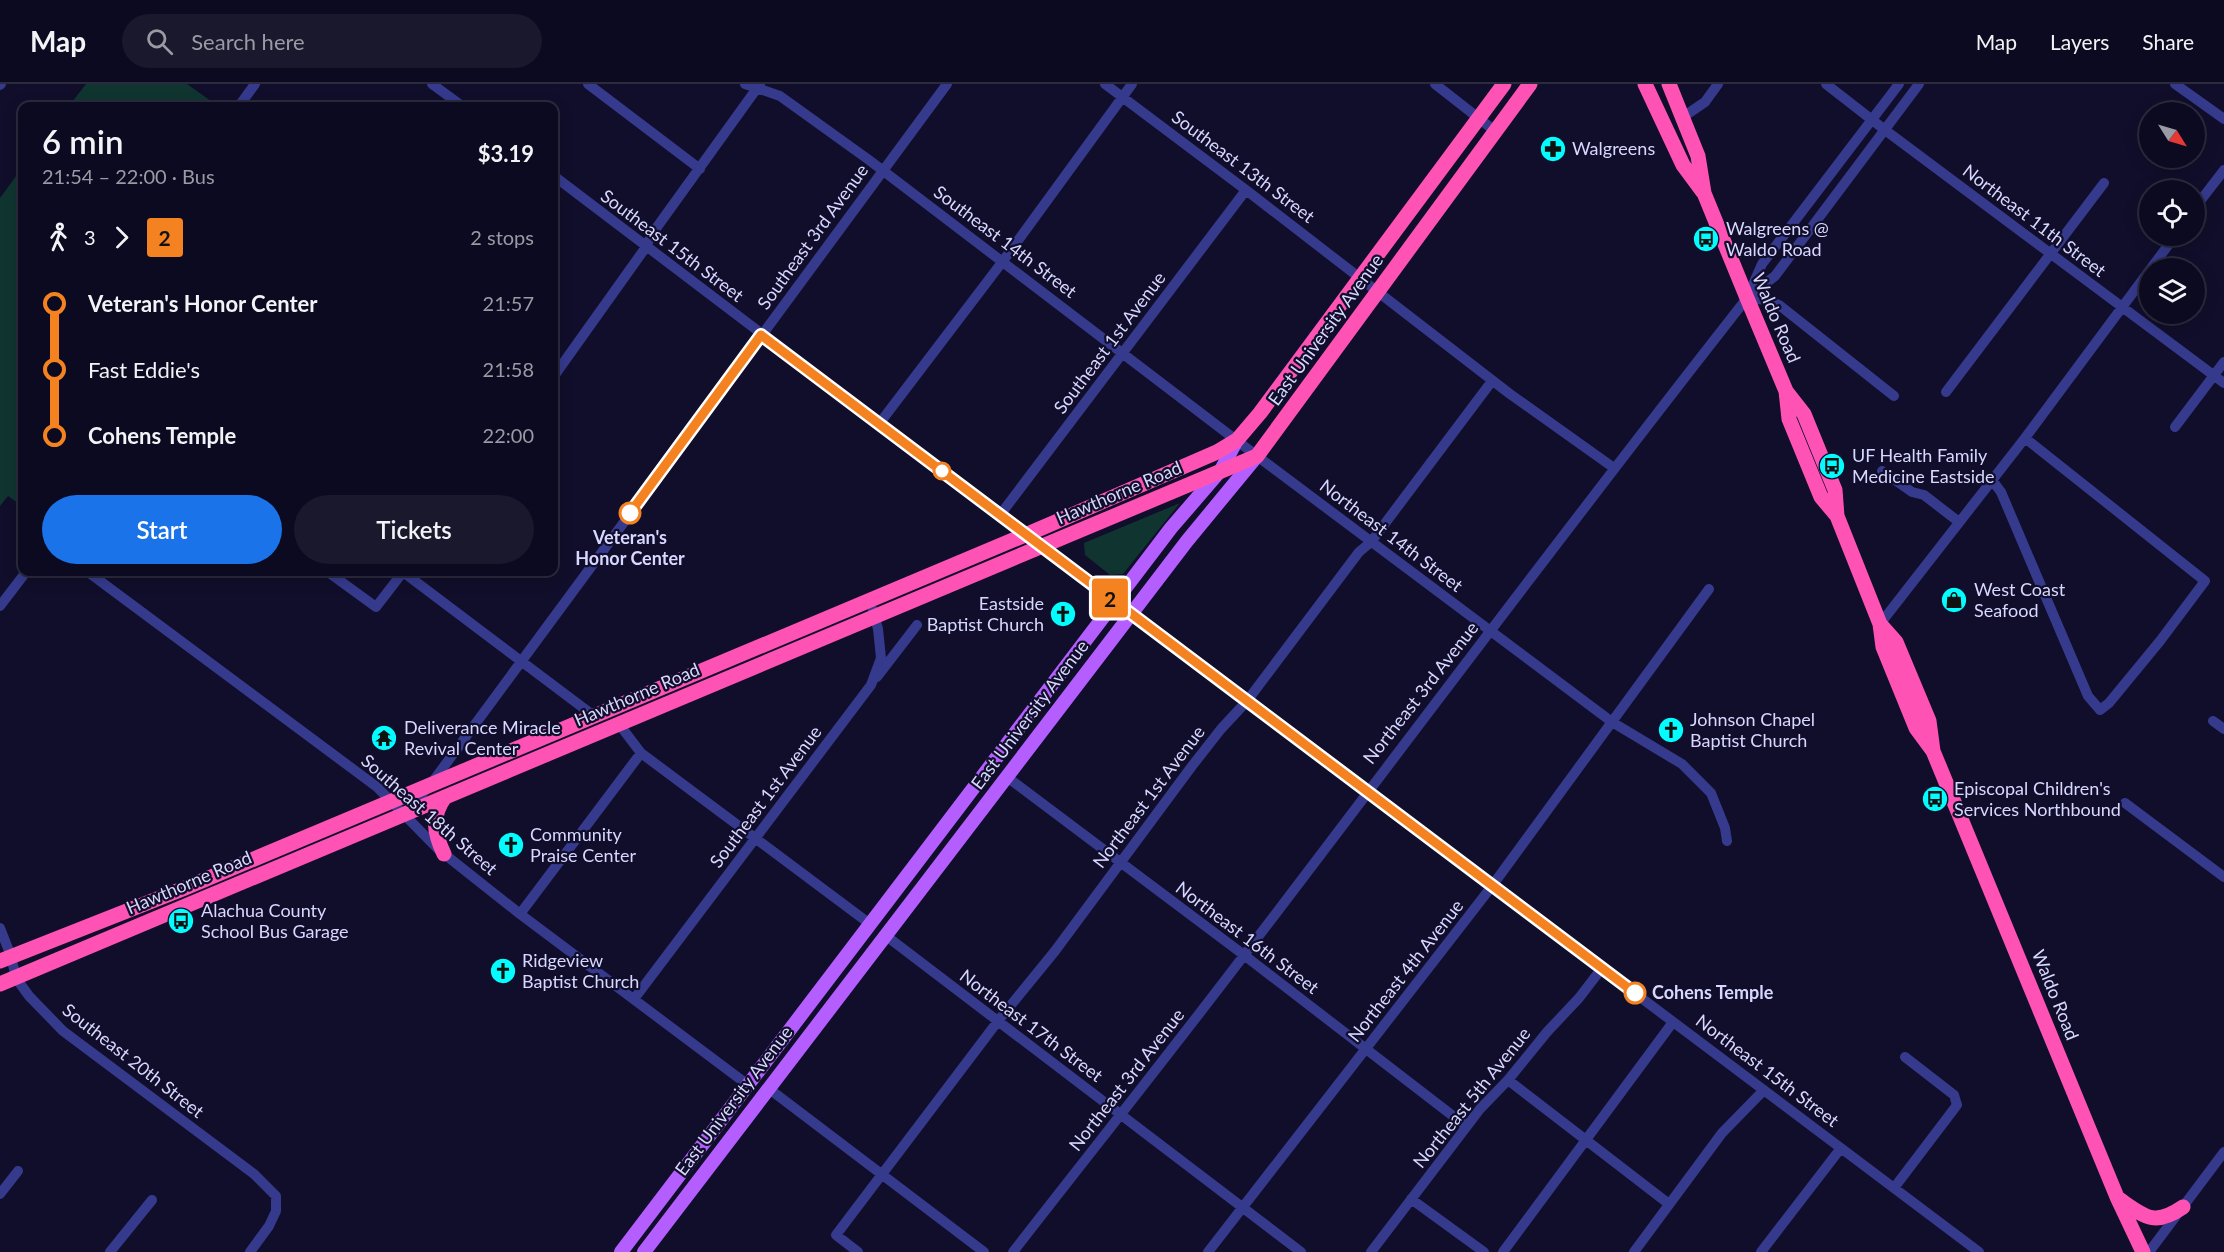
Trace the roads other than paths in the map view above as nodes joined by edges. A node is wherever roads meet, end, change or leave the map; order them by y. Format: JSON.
{"nodes":[{"id":1,"x":255,"y":84,"type":"edge"},
{"id":2,"x":432,"y":84,"type":"edge"},
{"id":3,"x":588,"y":84,"type":"edge"},
{"id":4,"x":745,"y":84,"type":"edge"},
{"id":5,"x":947,"y":84,"type":"edge"},
{"id":6,"x":1105,"y":84,"type":"edge"},
{"id":7,"x":1132,"y":84,"type":"edge"},
{"id":8,"x":1435,"y":84,"type":"edge"},
{"id":9,"x":1504,"y":84,"type":"edge"},
{"id":10,"x":1530,"y":84,"type":"edge"},
{"id":11,"x":1645,"y":84,"type":"edge"},
{"id":12,"x":1669,"y":84,"type":"edge"},
{"id":13,"x":1718,"y":84,"type":"edge"},
{"id":14,"x":1826,"y":84,"type":"edge"},
{"id":15,"x":1899,"y":84,"type":"edge"},
{"id":16,"x":1919,"y":84,"type":"edge"},
{"id":17,"x":2175,"y":84,"type":"edge"},
{"id":18,"x":2198,"y":84,"type":"edge"},
{"id":19,"x":759,"y":86,"type":"edge"},
{"id":20,"x":2190,"y":94,"type":"junction"},
{"id":21,"x":1122,"y":97,"type":"junction"},
{"id":22,"x":242,"y":102,"type":"edge"},
{"id":23,"x":457,"y":102,"type":"edge"},
{"id":24,"x":1478,"y":117,"type":"junction"},
{"id":25,"x":1683,"y":117,"type":"junction"},
{"id":26,"x":2224,"y":119,"type":"edge"},
{"id":27,"x":1872,"y":120,"type":"junction"},
{"id":28,"x":1885,"y":130,"type":"junction"},
{"id":29,"x":1495,"y":131,"type":"junction"},
{"id":30,"x":700,"y":169,"type":"junction"},
{"id":31,"x":883,"y":170,"type":"junction"},
{"id":32,"x":2224,"y":170,"type":"edge"},
{"id":33,"x":558,"y":180,"type":"edge"},
{"id":34,"x":2104,"y":183,"type":"dead end"},
{"id":35,"x":1246,"y":190,"type":"junction"},
{"id":36,"x":1704,"y":194,"type":"junction"},
{"id":37,"x":2205,"y":195,"type":"edge"},
{"id":38,"x":1804,"y":208,"type":"junction"},
{"id":39,"x":1818,"y":219,"type":"junction"},
{"id":40,"x":2167,"y":246,"type":"edge"},
{"id":41,"x":646,"y":247,"type":"junction"},
{"id":42,"x":2050,"y":254,"type":"junction"},
{"id":43,"x":1003,"y":261,"type":"junction"},
{"id":44,"x":1360,"y":279,"type":"junction"},
{"id":45,"x":1378,"y":292,"type":"junction"},
{"id":46,"x":1746,"y":298,"type":"junction"},
{"id":47,"x":2121,"y":306,"type":"junction"},
{"id":48,"x":761,"y":335,"type":"junction"},
{"id":49,"x":1124,"y":353,"type":"junction"},
{"id":50,"x":2224,"y":362,"type":"edge"},
{"id":51,"x":558,"y":370,"type":"edge"},
{"id":52,"x":2214,"y":375,"type":"junction"},
{"id":53,"x":1492,"y":381,"type":"junction"},
{"id":54,"x":2224,"y":382,"type":"edge"},
{"id":55,"x":1946,"y":392,"type":"dead end"},
{"id":56,"x":1894,"y":396,"type":"dead end"},
{"id":57,"x":879,"y":424,"type":"junction"},
{"id":58,"x":2175,"y":427,"type":"dead end"},
{"id":59,"x":2025,"y":438,"type":"junction"},
{"id":60,"x":1237,"y":440,"type":"junction"},
{"id":61,"x":1257,"y":456,"type":"junction"},
{"id":62,"x":1614,"y":468,"type":"junction"},
{"id":63,"x":1221,"y":470,"type":"junction"},
{"id":64,"x":1882,"y":471,"type":"dead end"},
{"id":65,"x":1992,"y":480,"type":"junction"},
{"id":66,"x":1000,"y":515,"type":"junction"},
{"id":67,"x":1959,"y":522,"type":"junction"},
{"id":68,"x":1026,"y":535,"type":"junction"},
{"id":69,"x":1371,"y":542,"type":"junction"},
{"id":70,"x":1042,"y":546,"type":"junction"},
{"id":71,"x":23,"y":576,"type":"edge"},
{"id":72,"x":93,"y":576,"type":"edge"},
{"id":73,"x":333,"y":576,"type":"edge"},
{"id":74,"x":400,"y":576,"type":"edge"},
{"id":75,"x":408,"y":576,"type":"edge"},
{"id":76,"x":1709,"y":589,"type":"dead end"},
{"id":77,"x":869,"y":600,"type":"junction"},
{"id":78,"x":1115,"y":602,"type":"junction"},
{"id":79,"x":0,"y":606,"type":"edge"},
{"id":80,"x":1131,"y":614,"type":"junction"},
{"id":81,"x":876,"y":617,"type":"junction"},
{"id":82,"x":1880,"y":624,"type":"junction"},
{"id":83,"x":917,"y":625,"type":"dead end"},
{"id":84,"x":1490,"y":631,"type":"junction"},
{"id":85,"x":522,"y":661,"type":"junction"},
{"id":86,"x":871,"y":685,"type":"junction"},
{"id":87,"x":1247,"y":701,"type":"junction"},
{"id":88,"x":594,"y":716,"type":"junction"},
{"id":89,"x":1612,"y":722,"type":"junction"},
{"id":90,"x":2213,"y":722,"type":"dead end"},
{"id":91,"x":619,"y":724,"type":"junction"},
{"id":92,"x":2224,"y":729,"type":"edge"},
{"id":93,"x":641,"y":753,"type":"junction"},
{"id":94,"x":991,"y":765,"type":"junction"},
{"id":95,"x":1007,"y":777,"type":"junction"},
{"id":96,"x":431,"y":784,"type":"junction"},
{"id":97,"x":1367,"y":791,"type":"junction"},
{"id":98,"x":445,"y":797,"type":"junction"},
{"id":99,"x":392,"y":801,"type":"junction"},
{"id":100,"x":2125,"y":803,"type":"dead end"},
{"id":101,"x":404,"y":814,"type":"junction"},
{"id":102,"x":755,"y":838,"type":"junction"},
{"id":103,"x":1726,"y":841,"type":"dead end"},
{"id":104,"x":444,"y":854,"type":"junction"},
{"id":105,"x":1121,"y":862,"type":"junction"},
{"id":106,"x":2224,"y":877,"type":"edge"},
{"id":107,"x":1492,"y":886,"type":"junction"},
{"id":108,"x":520,"y":914,"type":"junction"},
{"id":109,"x":870,"y":924,"type":"junction"},
{"id":110,"x":0,"y":928,"type":"edge"},
{"id":111,"x":885,"y":935,"type":"junction"},
{"id":112,"x":1244,"y":955,"type":"junction"},
{"id":113,"x":5,"y":958,"type":"edge"},
{"id":114,"x":1602,"y":968,"type":"junction"},
{"id":115,"x":16,"y":978,"type":"junction"},
{"id":116,"x":0,"y":984,"type":"edge"},
{"id":117,"x":634,"y":999,"type":"junction"},
{"id":118,"x":998,"y":1022,"type":"junction"},
{"id":119,"x":1673,"y":1022,"type":"junction"},
{"id":120,"x":1366,"y":1049,"type":"junction"},
{"id":121,"x":1905,"y":1057,"type":"dead end"},
{"id":122,"x":1508,"y":1080,"type":"junction"},
{"id":123,"x":748,"y":1084,"type":"junction"},
{"id":124,"x":768,"y":1088,"type":"junction"},
{"id":125,"x":1764,"y":1090,"type":"junction"},
{"id":126,"x":1121,"y":1114,"type":"junction"},
{"id":127,"x":1466,"y":1126,"type":"junction"},
{"id":128,"x":1585,"y":1140,"type":"junction"},
{"id":129,"x":1841,"y":1148,"type":"junction"},
{"id":130,"x":2223,"y":1157,"type":"edge"},
{"id":131,"x":18,"y":1171,"type":"dead end"},
{"id":132,"x":882,"y":1174,"type":"junction"},
{"id":133,"x":1894,"y":1188,"type":"junction"},
{"id":134,"x":0,"y":1194,"type":"edge"},
{"id":135,"x":2117,"y":1197,"type":"junction"},
{"id":136,"x":1411,"y":1199,"type":"junction"},
{"id":137,"x":152,"y":1200,"type":"dead end"},
{"id":138,"x":1669,"y":1204,"type":"junction"},
{"id":139,"x":1242,"y":1207,"type":"junction"},
{"id":140,"x":2183,"y":1207,"type":"junction"},
{"id":141,"x":631,"y":1239,"type":"junction"},
{"id":142,"x":645,"y":1250,"type":"edge"},
{"id":143,"x":110,"y":1252,"type":"edge"},
{"id":144,"x":250,"y":1252,"type":"edge"},
{"id":145,"x":621,"y":1252,"type":"edge"},
{"id":146,"x":858,"y":1252,"type":"edge"},
{"id":147,"x":984,"y":1252,"type":"edge"},
{"id":148,"x":1013,"y":1252,"type":"edge"},
{"id":149,"x":1208,"y":1252,"type":"edge"},
{"id":150,"x":1301,"y":1252,"type":"edge"},
{"id":151,"x":1371,"y":1252,"type":"edge"},
{"id":152,"x":1484,"y":1252,"type":"edge"},
{"id":153,"x":1503,"y":1252,"type":"edge"},
{"id":154,"x":1634,"y":1252,"type":"edge"},
{"id":155,"x":1761,"y":1252,"type":"edge"},
{"id":156,"x":1979,"y":1252,"type":"edge"},
{"id":157,"x":2143,"y":1252,"type":"edge"},
{"id":158,"x":2149,"y":1252,"type":"edge"}],
"edges":[{"from":1,"to":22,"type":"street"},
{"from":2,"to":23,"type":"street"},
{"from":3,"to":30,"type":"street"},
{"from":4,"to":19,"type":"street","name":"Southeast 14th Street"},
{"from":5,"to":31,"type":"street","name":"Southeast 3rd Avenue"},
{"from":6,"to":21,"type":"street","name":"Southeast 13th Street"},
{"from":7,"to":21,"type":"street"},
{"from":8,"to":24,"type":"street"},
{"from":9,"to":24,"type":"highway","name":"East University Avenue"},
{"from":10,"to":29,"type":"highway","name":"East University Avenue"},
{"from":11,"to":36,"type":"highway","name":"Waldo Road"},
{"from":12,"to":25,"type":"highway","name":"Waldo Road"},
{"from":13,"to":25,"type":"street"},
{"from":14,"to":27,"type":"street","name":"Northeast 11th Street"},
{"from":15,"to":27,"type":"street","name":"Northeast 3rd Avenue"},
{"from":16,"to":28,"type":"street","name":"Northeast 3rd Avenue"},
{"from":17,"to":20,"type":"street"},
{"from":18,"to":20,"type":"street"},
{"from":19,"to":30,"type":"street"},
{"from":19,"to":31,"type":"street","name":"Southeast 14th Street"},
{"from":20,"to":26,"type":"street"},
{"from":21,"to":35,"type":"street","name":"Southeast 13th Street"},
{"from":21,"to":43,"type":"street"},
{"from":24,"to":29,"type":"street"},
{"from":24,"to":44,"type":"highway","name":"East University Avenue"},
{"from":25,"to":36,"type":"highway","name":"Waldo Road"},
{"from":27,"to":28,"type":"street","name":"Northeast 11th Street"},
{"from":27,"to":38,"type":"street","name":"Northeast 3rd Avenue"},
{"from":28,"to":39,"type":"street","name":"Northeast 3rd Avenue"},
{"from":28,"to":42,"type":"street","name":"Northeast 11th Street"},
{"from":29,"to":45,"type":"highway","name":"East University Avenue"},
{"from":30,"to":41,"type":"street"},
{"from":31,"to":43,"type":"street","name":"Southeast 14th Street"},
{"from":31,"to":48,"type":"street","name":"Southeast 3rd Avenue"},
{"from":32,"to":37,"type":"street"},
{"from":33,"to":41,"type":"street","name":"Southeast 15th Street"},
{"from":34,"to":42,"type":"street"},
{"from":35,"to":44,"type":"street","name":"Southeast 13th Street"},
{"from":35,"to":49,"type":"street","name":"Southeast 1st Avenue"},
{"from":36,"to":46,"type":"highway","name":"Waldo Road"},
{"from":38,"to":39,"type":"street"},
{"from":38,"to":46,"type":"street","name":"Northeast 3rd Avenue"},
{"from":39,"to":46,"type":"street","name":"Northeast 3rd Avenue"},
{"from":40,"to":47,"type":"street"},
{"from":41,"to":48,"type":"street","name":"Southeast 15th Street"},
{"from":41,"to":51,"type":"street"},
{"from":42,"to":47,"type":"street","name":"Northeast 11th Street"},
{"from":42,"to":55,"type":"street"},
{"from":43,"to":49,"type":"street","name":"Southeast 14th Street"},
{"from":43,"to":57,"type":"street"},
{"from":44,"to":45,"type":"street","name":"Southeast 13th Street"},
{"from":44,"to":60,"type":"highway","name":"East University Avenue"},
{"from":45,"to":53,"type":"street","name":"Southeast 13th Street"},
{"from":45,"to":61,"type":"highway","name":"East University Avenue"},
{"from":46,"to":56,"type":"street"},
{"from":46,"to":62,"type":"street","name":"Northeast 3rd Avenue"},
{"from":46,"to":82,"type":"highway","name":"Waldo Road"},
{"from":47,"to":52,"type":"street","name":"Northeast 11th Street"},
{"from":47,"to":59,"type":"street"},
{"from":48,"to":57,"type":"street","name":"Southeast 15th Street"},
{"from":48,"to":85,"type":"street","name":"Southeast 3rd Avenue"},
{"from":49,"to":60,"type":"street","name":"Southeast 14th Street"},
{"from":49,"to":66,"type":"street","name":"Southeast 1st Avenue"},
{"from":50,"to":52,"type":"street"},
{"from":52,"to":54,"type":"street","name":"Northeast 11th Street"},
{"from":52,"to":58,"type":"street"},
{"from":53,"to":62,"type":"street","name":"Southeast 13th Street"},
{"from":53,"to":69,"type":"street","name":"Northeast 1st Avenue"},
{"from":57,"to":66,"type":"street","name":"Southeast 15th Street"},
{"from":59,"to":65,"type":"street"},
{"from":59,"to":65,"type":"street"},
{"from":60,"to":61,"type":"street","name":"Northeast 14th Street"},
{"from":60,"to":63,"type":"main road","name":"East University Avenue"},
{"from":60,"to":68,"type":"highway","name":"Hawthorne Road"},
{"from":61,"to":63,"type":"highway","name":"Hawthorne Road"},
{"from":61,"to":69,"type":"street","name":"Northeast 14th Street"},
{"from":61,"to":80,"type":"main road","name":"East University Avenue"},
{"from":62,"to":84,"type":"street","name":"Northeast 3rd Avenue"},
{"from":63,"to":70,"type":"highway","name":"Hawthorne Road"},
{"from":63,"to":78,"type":"main road","name":"East University Avenue"},
{"from":64,"to":67,"type":"street"},
{"from":65,"to":67,"type":"street"},
{"from":66,"to":68,"type":"street","name":"Southeast 15th Street"},
{"from":67,"to":82,"type":"street"},
{"from":68,"to":70,"type":"street","name":"Southeast 15th Street"},
{"from":68,"to":77,"type":"highway","name":"Hawthorne Road"},
{"from":69,"to":84,"type":"street","name":"Northeast 14th Street"},
{"from":69,"to":87,"type":"street","name":"Northeast 1st Avenue"},
{"from":70,"to":78,"type":"street","name":"Southeast 15th Street"},
{"from":70,"to":81,"type":"highway","name":"Hawthorne Road"},
{"from":71,"to":79,"type":"street"},
{"from":72,"to":99,"type":"street","name":"Southeast 18th Street"},
{"from":73,"to":74,"type":"street"},
{"from":75,"to":85,"type":"street"},
{"from":76,"to":89,"type":"street","name":"Northeast 4th Avenue"},
{"from":77,"to":81,"type":"street","name":"Southeast 1st Avenue"},
{"from":77,"to":88,"type":"highway","name":"Hawthorne Road"},
{"from":78,"to":80,"type":"main road"},
{"from":78,"to":94,"type":"main road","name":"East University Avenue"},
{"from":80,"to":87,"type":"street","name":"Northeast 15th Street"},
{"from":80,"to":95,"type":"main road","name":"East University Avenue"},
{"from":81,"to":86,"type":"street","name":"Southeast 1st Avenue"},
{"from":81,"to":91,"type":"highway","name":"Hawthorne Road"},
{"from":82,"to":135,"type":"highway","name":"Waldo Road"},
{"from":83,"to":86,"type":"street"},
{"from":84,"to":89,"type":"street","name":"Northeast 14th Street"},
{"from":84,"to":97,"type":"street","name":"Northeast 3rd Avenue"},
{"from":85,"to":88,"type":"street"},
{"from":85,"to":96,"type":"street","name":"Southeast 3rd Avenue"},
{"from":86,"to":102,"type":"street","name":"Southeast 1st Avenue"},
{"from":87,"to":97,"type":"street","name":"Northeast 15th Street"},
{"from":87,"to":105,"type":"street","name":"Northeast 1st Avenue"},
{"from":88,"to":96,"type":"highway","name":"Hawthorne Road"},
{"from":89,"to":103,"type":"street"},
{"from":89,"to":107,"type":"street","name":"Northeast 4th Avenue"},
{"from":90,"to":92,"type":"street"},
{"from":91,"to":93,"type":"street"},
{"from":91,"to":98,"type":"highway","name":"Hawthorne Road"},
{"from":93,"to":102,"type":"street"},
{"from":93,"to":108,"type":"street"},
{"from":94,"to":95,"type":"main road"},
{"from":94,"to":109,"type":"main road","name":"East University Avenue"},
{"from":95,"to":105,"type":"street","name":"Northeast 16th Street"},
{"from":95,"to":111,"type":"main road","name":"East University Avenue"},
{"from":96,"to":99,"type":"highway","name":"Hawthorne Road"},
{"from":96,"to":101,"type":"street","name":"Southeast 3rd Avenue"},
{"from":97,"to":107,"type":"street","name":"Northeast 15th Street"},
{"from":97,"to":112,"type":"street","name":"Northeast 3rd Avenue"},
{"from":98,"to":101,"type":"highway","name":"Hawthorne Road"},
{"from":98,"to":104,"type":"highway"},
{"from":99,"to":101,"type":"street","name":"Southeast 18th Street"},
{"from":99,"to":113,"type":"highway","name":"Hawthorne Road"},
{"from":100,"to":106,"type":"street"},
{"from":101,"to":104,"type":"street","name":"Southeast 18th Street"},
{"from":101,"to":115,"type":"highway","name":"Hawthorne Road"},
{"from":102,"to":109,"type":"street"},
{"from":102,"to":117,"type":"street","name":"Southeast 1st Avenue"},
{"from":104,"to":108,"type":"street","name":"Southeast 18th Street"},
{"from":105,"to":112,"type":"street","name":"Northeast 16th Street"},
{"from":105,"to":118,"type":"street","name":"Northeast 1st Avenue"},
{"from":107,"to":114,"type":"street","name":"Northeast 15th Street"},
{"from":107,"to":120,"type":"street","name":"Northeast 4th Avenue"},
{"from":108,"to":117,"type":"street","name":"Southeast 18th Street"},
{"from":109,"to":111,"type":"main road"},
{"from":109,"to":123,"type":"main road","name":"East University Avenue"},
{"from":110,"to":113,"type":"street","name":"Southeast 20th Street"},
{"from":111,"to":118,"type":"street","name":"Northeast 17th Street"},
{"from":111,"to":124,"type":"main road","name":"East University Avenue"},
{"from":112,"to":120,"type":"street","name":"Northeast 16th Street"},
{"from":112,"to":126,"type":"street","name":"Northeast 3rd Avenue"},
{"from":113,"to":115,"type":"street","name":"Southeast 20th Street"},
{"from":114,"to":119,"type":"street","name":"Northeast 15th Street"},
{"from":114,"to":122,"type":"street","name":"Northeast 5th Avenue"},
{"from":115,"to":116,"type":"highway","name":"Hawthorne Road"},
{"from":115,"to":144,"type":"street","name":"Southeast 20th Street"},
{"from":117,"to":123,"type":"street","name":"Southeast 18th Street"},
{"from":118,"to":126,"type":"street","name":"Northeast 17th Street"},
{"from":118,"to":132,"type":"street","name":"Northeast 1st Avenue"},
{"from":119,"to":125,"type":"street","name":"Northeast 15th Street"},
{"from":119,"to":128,"type":"street"},
{"from":120,"to":127,"type":"street","name":"Northeast 16th Street"},
{"from":120,"to":139,"type":"street","name":"Northeast 4th Avenue"},
{"from":121,"to":133,"type":"street"},
{"from":122,"to":127,"type":"street","name":"Northeast 5th Avenue"},
{"from":122,"to":128,"type":"street"},
{"from":123,"to":124,"type":"main road"},
{"from":123,"to":141,"type":"main road","name":"East University Avenue"},
{"from":124,"to":132,"type":"street"},
{"from":124,"to":142,"type":"main road","name":"East University Avenue"},
{"from":125,"to":129,"type":"street","name":"Northeast 15th Street"},
{"from":125,"to":138,"type":"street"},
{"from":126,"to":139,"type":"street","name":"Northeast 17th Street"},
{"from":126,"to":148,"type":"street","name":"Northeast 3rd Avenue"},
{"from":127,"to":136,"type":"street","name":"Northeast 5th Avenue"},
{"from":128,"to":138,"type":"street"},
{"from":128,"to":153,"type":"street"},
{"from":129,"to":133,"type":"street","name":"Northeast 15th Street"},
{"from":129,"to":155,"type":"street"},
{"from":130,"to":140,"type":"street"},
{"from":131,"to":134,"type":"street"},
{"from":132,"to":146,"type":"street","name":"Northeast 1st Avenue"},
{"from":132,"to":147,"type":"street"},
{"from":133,"to":156,"type":"street","name":"Northeast 15th Street"},
{"from":135,"to":140,"type":"highway"},
{"from":135,"to":157,"type":"highway","name":"Waldo Road"},
{"from":136,"to":151,"type":"street","name":"Northeast 5th Avenue"},
{"from":136,"to":152,"type":"street"},
{"from":137,"to":143,"type":"street"},
{"from":138,"to":154,"type":"street"},
{"from":139,"to":149,"type":"street","name":"Northeast 4th Avenue"},
{"from":139,"to":150,"type":"street","name":"Northeast 17th Street"},
{"from":140,"to":158,"type":"street"},
{"from":141,"to":142,"type":"main road"},
{"from":141,"to":145,"type":"main road","name":"East University Avenue"}]}
